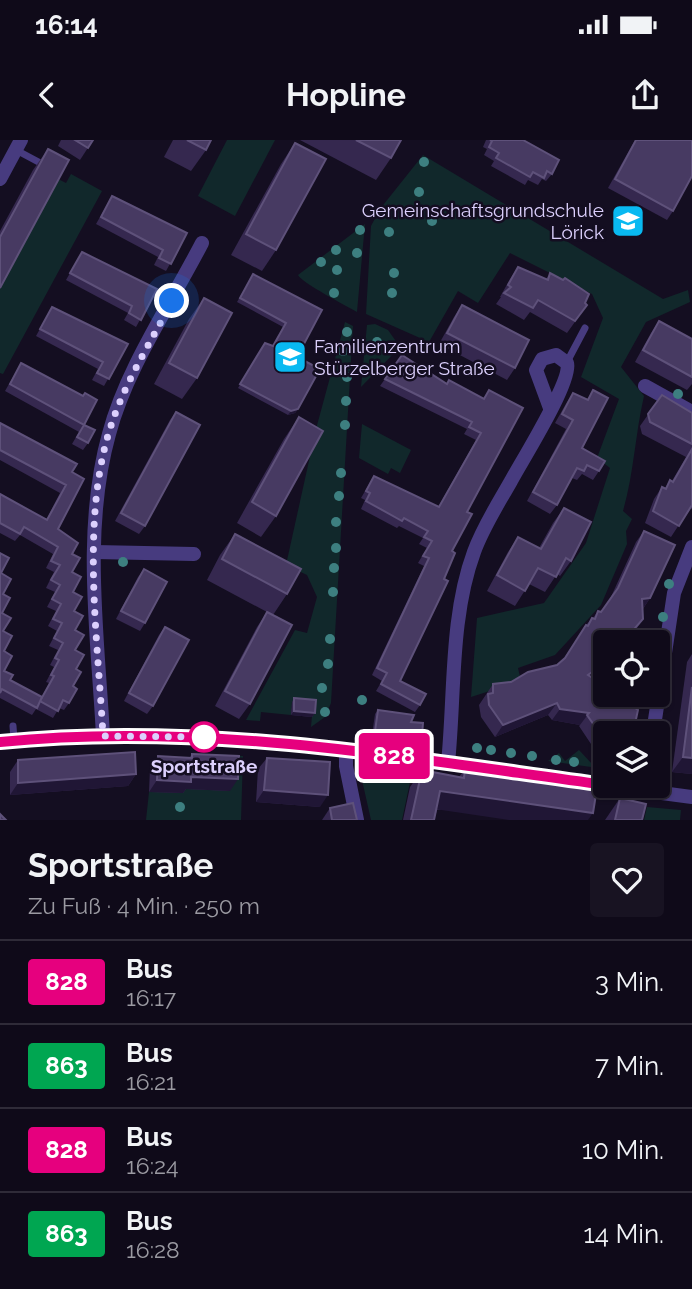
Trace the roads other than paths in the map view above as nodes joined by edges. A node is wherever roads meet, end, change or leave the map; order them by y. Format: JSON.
{"nodes":[{"id":1,"x":19,"y":145,"type":"edge"},
{"id":2,"x":57,"y":173,"type":"edge"},
{"id":3,"x":0,"y":179,"type":"edge"},
{"id":4,"x":202,"y":243,"type":"dead end"},
{"id":5,"x":584,"y":328,"type":"dead end"},
{"id":6,"x":567,"y":363,"type":"junction"},
{"id":7,"x":645,"y":386,"type":"dead end"},
{"id":8,"x":550,"y":408,"type":"junction"},
{"id":9,"x":692,"y":412,"type":"edge"},
{"id":10,"x":692,"y":547,"type":"edge"},
{"id":11,"x":94,"y":552,"type":"junction"},
{"id":12,"x":194,"y":554,"type":"dead end"},
{"id":13,"x":655,"y":721,"type":"edge"},
{"id":14,"x":9,"y":736,"type":"edge"},
{"id":15,"x":103,"y":736,"type":"junction"},
{"id":16,"x":346,"y":750,"type":"junction"},
{"id":17,"x":448,"y":763,"type":"junction"},
{"id":18,"x":593,"y":783,"type":"edge"},
{"id":19,"x":670,"y":793,"type":"edge"},
{"id":20,"x":692,"y":797,"type":"edge"},
{"id":21,"x":357,"y":820,"type":"edge"}],
"edges":[{"from":1,"to":2,"type":"lane"},
{"from":1,"to":3,"type":"street"},
{"from":4,"to":11,"type":"street"},
{"from":5,"to":6,"type":"lane"},
{"from":6,"to":8,"type":"street"},
{"from":6,"to":8,"type":"street"},
{"from":7,"to":9,"type":"street"},
{"from":8,"to":17,"type":"street"},
{"from":10,"to":13,"type":"street"},
{"from":11,"to":12,"type":"street"},
{"from":11,"to":15,"type":"street"},
{"from":14,"to":15,"type":"street"},
{"from":15,"to":16,"type":"street"},
{"from":16,"to":17,"type":"street"},
{"from":16,"to":21,"type":"street"},
{"from":17,"to":18,"type":"street"},
{"from":19,"to":20,"type":"street"}]}
